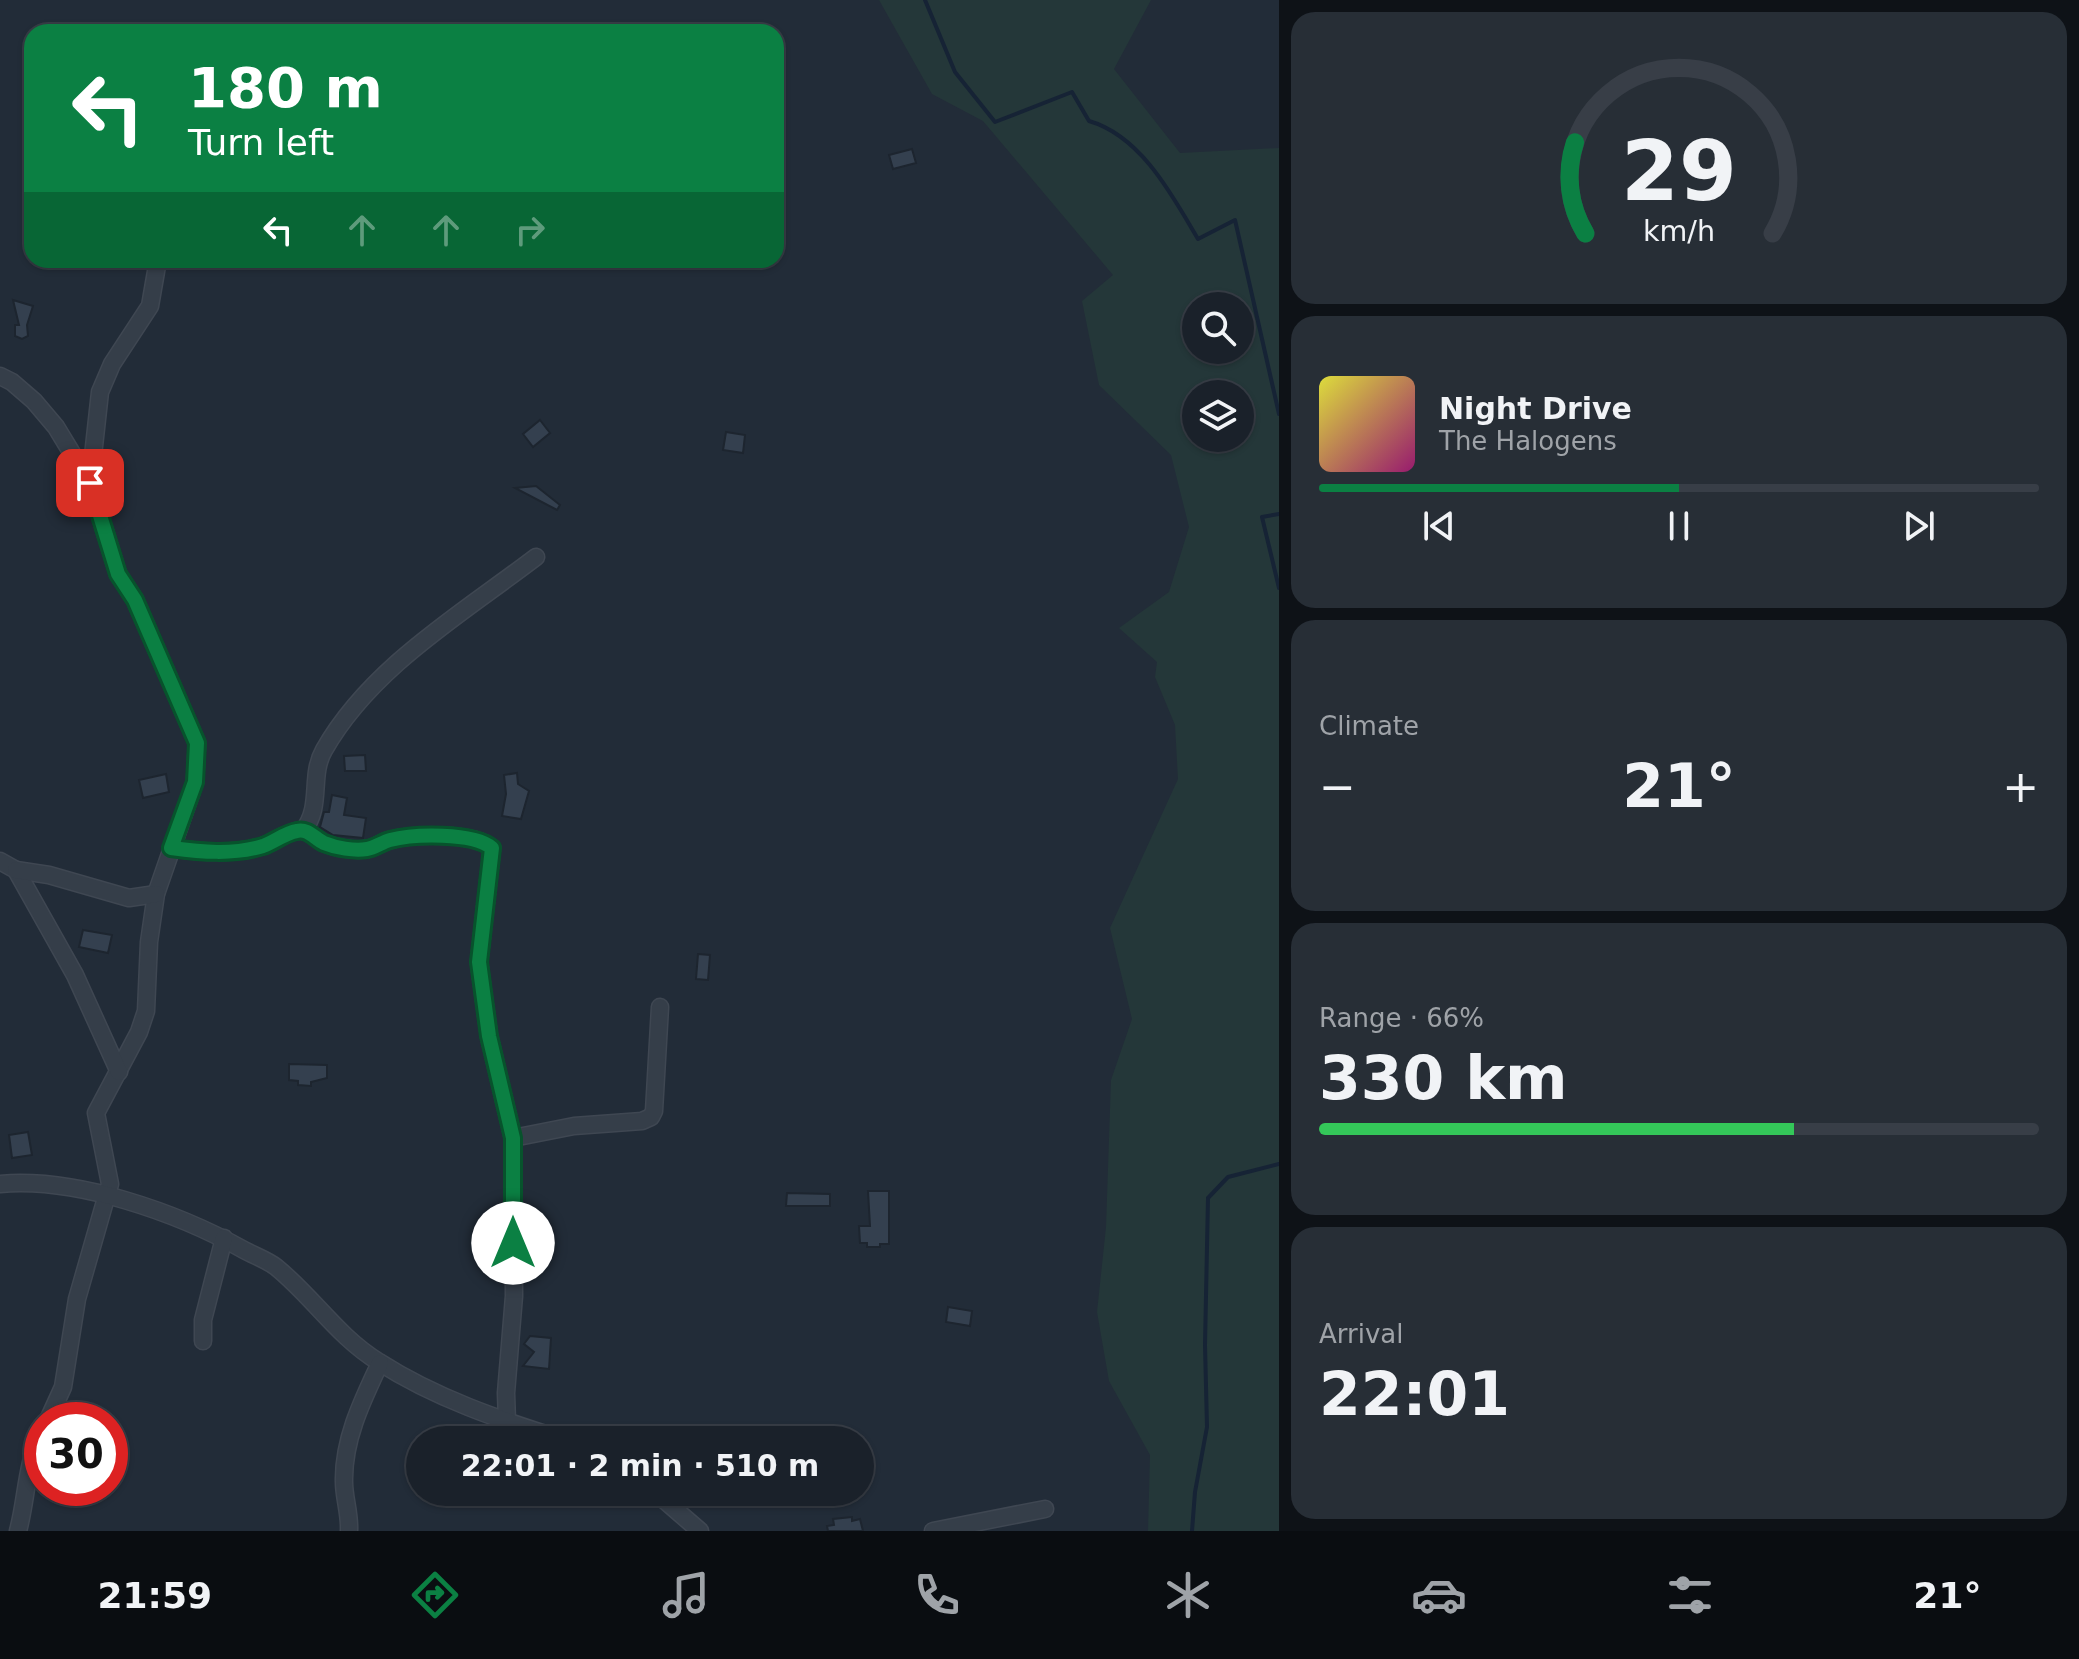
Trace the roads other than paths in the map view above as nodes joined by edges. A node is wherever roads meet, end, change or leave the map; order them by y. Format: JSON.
{"nodes":[{"id":1,"x":157,"y":268,"type":"edge"},
{"id":2,"x":0,"y":376,"type":"edge"},
{"id":3,"x":90,"y":483,"type":"junction"},
{"id":4,"x":536,"y":557,"type":"dead end"},
{"id":5,"x":303,"y":831,"type":"junction"},
{"id":6,"x":171,"y":848,"type":"junction"},
{"id":7,"x":0,"y":861,"type":"edge"},
{"id":8,"x":16,"y":870,"type":"junction"},
{"id":9,"x":156,"y":894,"type":"junction"},
{"id":10,"x":660,"y":1007,"type":"dead end"},
{"id":11,"x":119,"y":1072,"type":"junction"},
{"id":12,"x":513,"y":1138,"type":"junction"},
{"id":13,"x":0,"y":1184,"type":"edge"},
{"id":14,"x":105,"y":1196,"type":"junction"},
{"id":15,"x":224,"y":1238,"type":"junction"},
{"id":16,"x":203,"y":1341,"type":"dead end"},
{"id":17,"x":380,"y":1363,"type":"junction"},
{"id":18,"x":56,"y":1402,"type":"edge"},
{"id":19,"x":507,"y":1422,"type":"junction"},
{"id":20,"x":520,"y":1426,"type":"edge"},
{"id":21,"x":25,"y":1506,"type":"edge"},
{"id":22,"x":671,"y":1506,"type":"edge"},
{"id":23,"x":1045,"y":1509,"type":"dead end"},
{"id":24,"x":18,"y":1531,"type":"edge"},
{"id":25,"x":349,"y":1531,"type":"edge"},
{"id":26,"x":700,"y":1531,"type":"edge"},
{"id":27,"x":933,"y":1531,"type":"edge"}],
"edges":[{"from":1,"to":3,"type":"street"},
{"from":2,"to":3,"type":"street"},
{"from":3,"to":6,"type":"street"},
{"from":4,"to":5,"type":"street"},
{"from":5,"to":6,"type":"street"},
{"from":5,"to":12,"type":"street"},
{"from":6,"to":9,"type":"street"},
{"from":7,"to":8,"type":"street"},
{"from":8,"to":9,"type":"street"},
{"from":8,"to":11,"type":"street"},
{"from":9,"to":11,"type":"street"},
{"from":10,"to":12,"type":"street"},
{"from":11,"to":14,"type":"street"},
{"from":12,"to":19,"type":"street"},
{"from":13,"to":14,"type":"street"},
{"from":14,"to":15,"type":"street"},
{"from":14,"to":18,"type":"street"},
{"from":15,"to":16,"type":"street"},
{"from":15,"to":17,"type":"street"},
{"from":17,"to":19,"type":"street"},
{"from":17,"to":25,"type":"street"},
{"from":19,"to":20,"type":"street"},
{"from":21,"to":24,"type":"street"},
{"from":22,"to":26,"type":"street"},
{"from":23,"to":27,"type":"street"}]}
